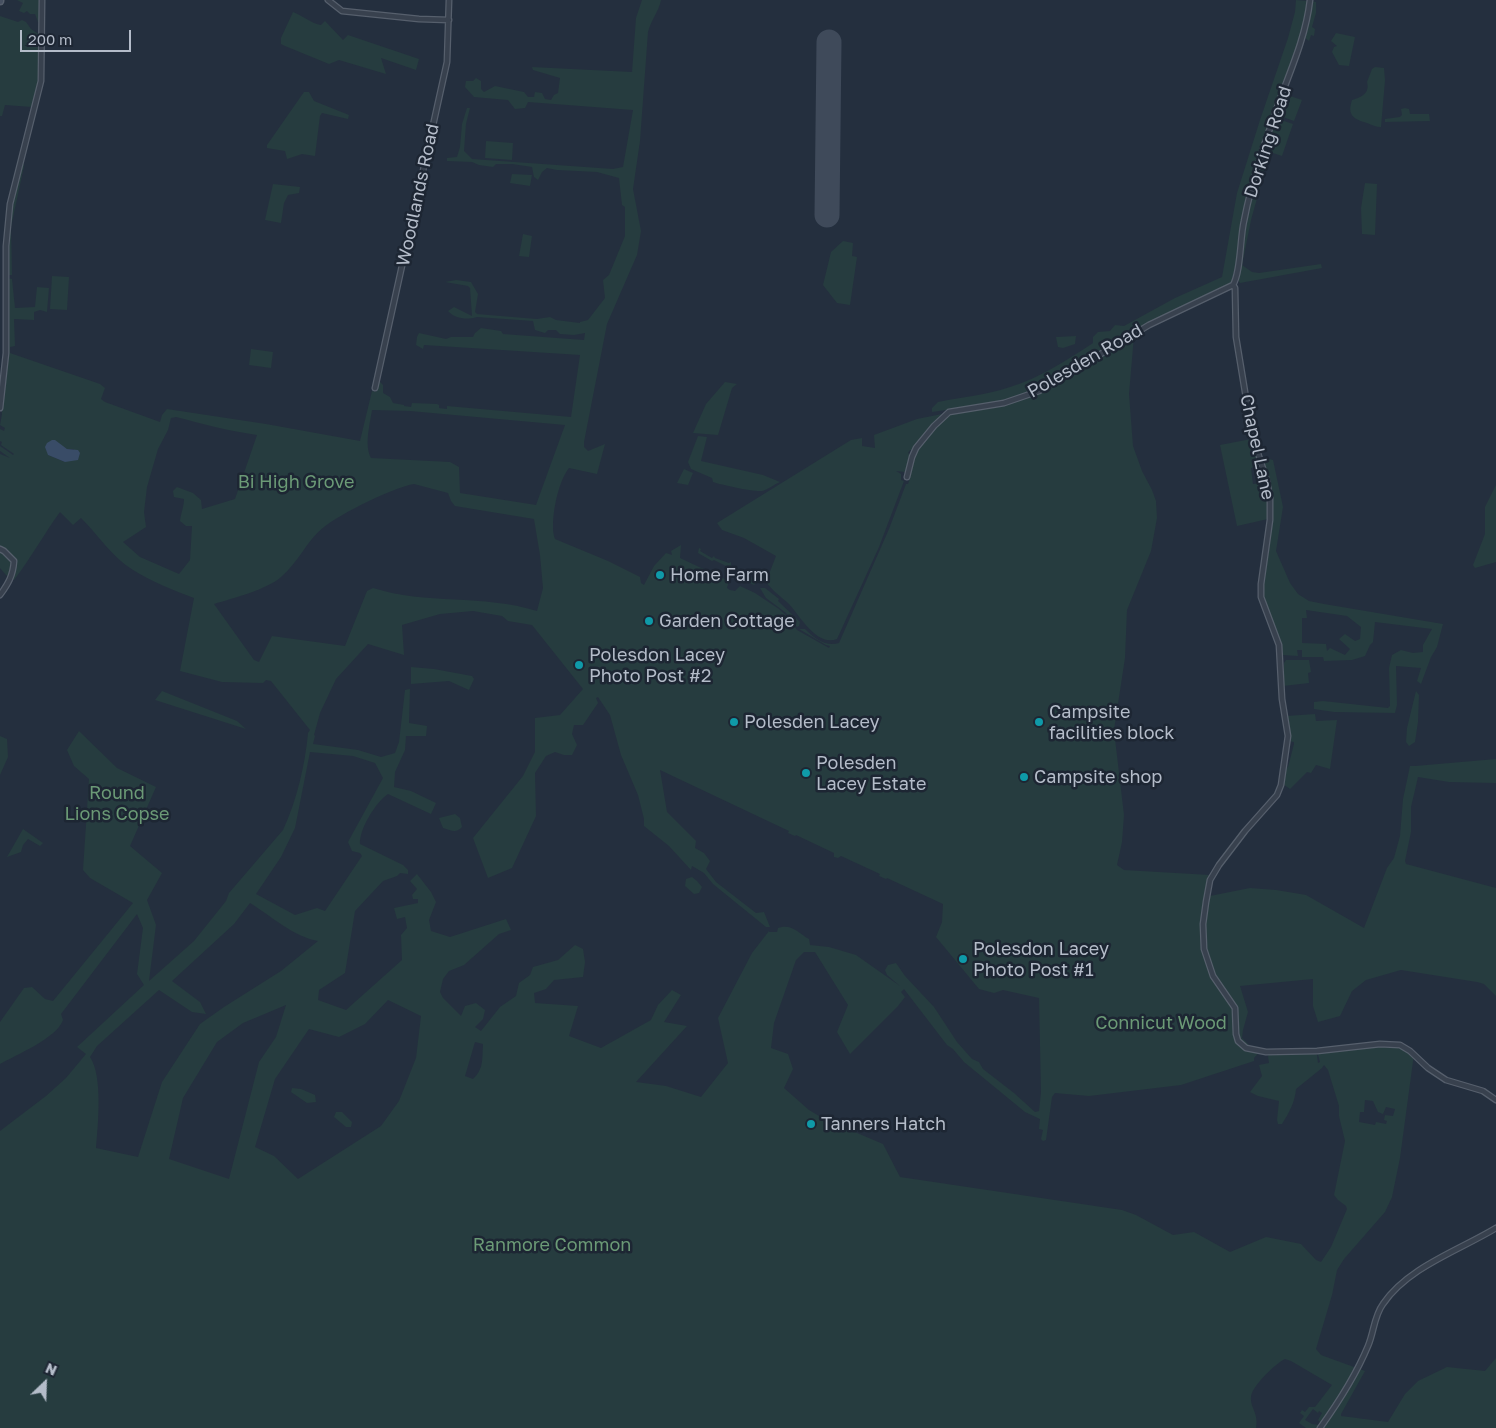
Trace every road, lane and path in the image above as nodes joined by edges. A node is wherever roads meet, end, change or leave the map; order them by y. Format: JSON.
{"nodes":[{"id":1,"x":42,"y":0,"type":"edge"},
{"id":2,"x":328,"y":0,"type":"edge"},
{"id":3,"x":449,"y":0,"type":"edge"},
{"id":4,"x":1310,"y":0,"type":"edge"},
{"id":5,"x":449,"y":20,"type":"junction"},
{"id":6,"x":1233,"y":285,"type":"junction"},
{"id":7,"x":375,"y":388,"type":"dead end"},
{"id":8,"x":0,"y":408,"type":"edge"},
{"id":9,"x":906,"y":477,"type":"dead end"},
{"id":10,"x":0,"y":549,"type":"edge"},
{"id":11,"x":0,"y":595,"type":"edge"},
{"id":12,"x":1496,"y":1100,"type":"edge"},
{"id":13,"x":1496,"y":1228,"type":"edge"},
{"id":14,"x":1320,"y":1428,"type":"edge"}],
"edges":[{"from":1,"to":8,"type":"street"},
{"from":2,"to":5,"type":"street"},
{"from":3,"to":5,"type":"street","name":"Woodlands Road"},
{"from":4,"to":6,"type":"street","name":"Dorking Road"},
{"from":5,"to":7,"type":"street","name":"Woodlands Road"},
{"from":6,"to":9,"type":"street","name":"Polesden Road"},
{"from":6,"to":12,"type":"street","name":"Chapel Lane"},
{"from":10,"to":11,"type":"street"},
{"from":13,"to":14,"type":"street"}]}
